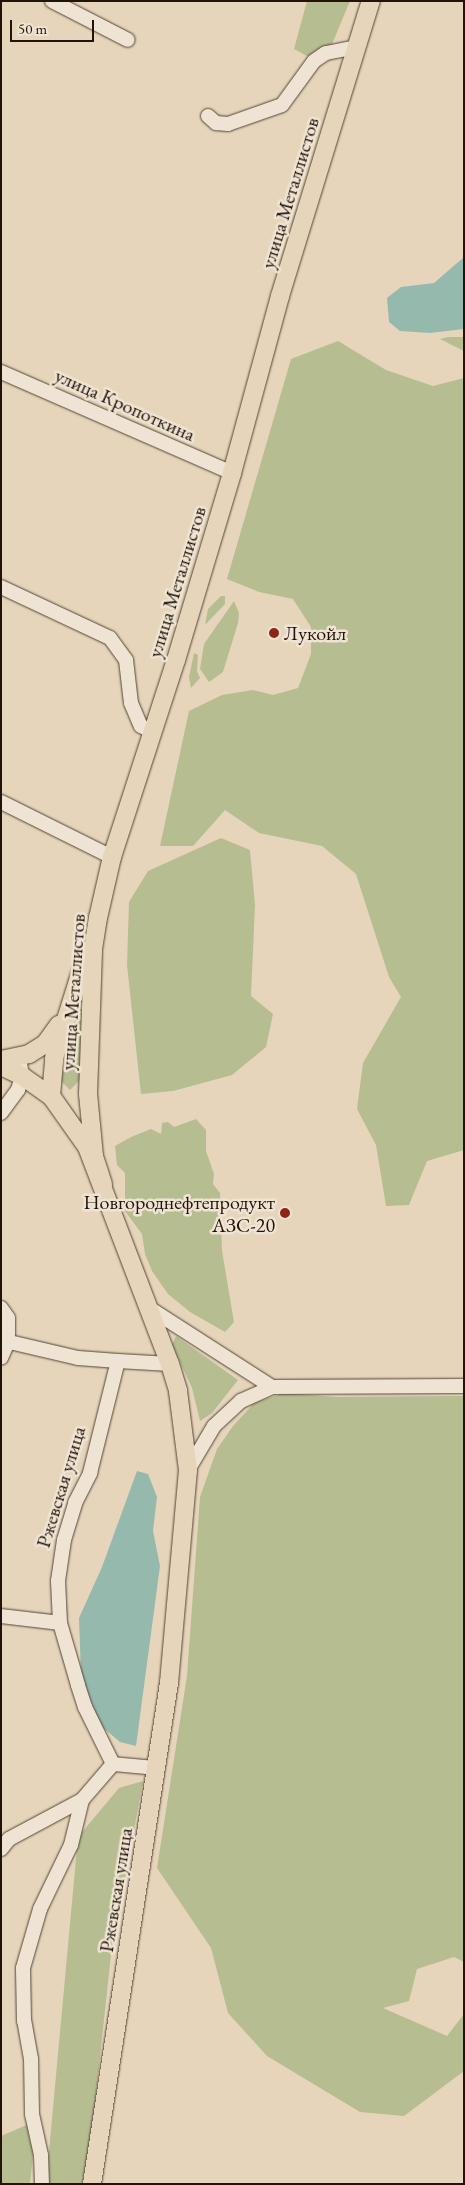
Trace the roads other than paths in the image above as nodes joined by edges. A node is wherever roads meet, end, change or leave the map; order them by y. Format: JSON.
{"nodes":[{"id":1,"x":52,"y":1,"type":"edge"},
{"id":2,"x":371,"y":1,"type":"edge"},
{"id":3,"x":128,"y":40,"type":"dead end"},
{"id":4,"x":357,"y":46,"type":"junction"},
{"id":5,"x":208,"y":116,"type":"dead end"},
{"id":6,"x":1,"y":372,"type":"edge"},
{"id":7,"x":232,"y":474,"type":"junction"},
{"id":8,"x":1,"y":587,"type":"edge"},
{"id":9,"x":152,"y":732,"type":"junction"},
{"id":10,"x":1,"y":802,"type":"edge"},
{"id":11,"x":112,"y":857,"type":"junction"},
{"id":12,"x":98,"y":918,"type":"junction"},
{"id":13,"x":68,"y":1011,"type":"junction"},
{"id":14,"x":19,"y":1058,"type":"junction"},
{"id":15,"x":1,"y":1060,"type":"edge"},
{"id":16,"x":1,"y":1066,"type":"edge"},
{"id":17,"x":22,"y":1076,"type":"junction"},
{"id":18,"x":88,"y":1094,"type":"junction"},
{"id":19,"x":55,"y":1101,"type":"junction"},
{"id":20,"x":1,"y":1113,"type":"edge"},
{"id":21,"x":103,"y":1184,"type":"junction"},
{"id":22,"x":1,"y":1308,"type":"edge"},
{"id":23,"x":149,"y":1308,"type":"junction"},
{"id":24,"x":5,"y":1341,"type":"edge"},
{"id":25,"x":1,"y":1358,"type":"edge"},
{"id":26,"x":118,"y":1361,"type":"junction"},
{"id":27,"x":170,"y":1364,"type":"junction"},
{"id":28,"x":464,"y":1386,"type":"edge"},
{"id":29,"x":272,"y":1387,"type":"junction"},
{"id":30,"x":188,"y":1470,"type":"junction"},
{"id":31,"x":1,"y":1616,"type":"edge"},
{"id":32,"x":60,"y":1623,"type":"junction"},
{"id":33,"x":113,"y":1764,"type":"junction"},
{"id":34,"x":156,"y":1768,"type":"junction"},
{"id":35,"x":82,"y":1800,"type":"junction"},
{"id":36,"x":1,"y":1849,"type":"edge"},
{"id":37,"x":42,"y":2184,"type":"edge"},
{"id":38,"x":92,"y":2184,"type":"edge"}],
"edges":[{"from":1,"to":3,"type":"street"},
{"from":2,"to":4,"type":"main road","name":"улица Металлистов"},
{"from":4,"to":5,"type":"street"},
{"from":4,"to":7,"type":"main road","name":"улица Металлистов"},
{"from":6,"to":7,"type":"street","name":"улица Кропоткина"},
{"from":7,"to":9,"type":"main road","name":"улица Металлистов"},
{"from":8,"to":9,"type":"street"},
{"from":9,"to":11,"type":"main road","name":"улица Металлистов"},
{"from":10,"to":11,"type":"street"},
{"from":11,"to":12,"type":"main road","name":"улица Металлистов"},
{"from":12,"to":13,"type":"main road"},
{"from":12,"to":18,"type":"main road","name":"улица Металлистов"},
{"from":13,"to":14,"type":"main road"},
{"from":13,"to":19,"type":"main road"},
{"from":14,"to":15,"type":"main road"},
{"from":14,"to":17,"type":"street"},
{"from":16,"to":17,"type":"main road"},
{"from":17,"to":19,"type":"main road"},
{"from":17,"to":20,"type":"street"},
{"from":18,"to":19,"type":"main road"},
{"from":18,"to":21,"type":"main road","name":"улица Металлистов"},
{"from":19,"to":21,"type":"main road"},
{"from":21,"to":23,"type":"main road","name":"Ржевская улица"},
{"from":22,"to":24,"type":"street"},
{"from":23,"to":27,"type":"main road","name":"Ржевская улица"},
{"from":23,"to":29,"type":"street"},
{"from":24,"to":25,"type":"street"},
{"from":24,"to":26,"type":"street"},
{"from":26,"to":27,"type":"street"},
{"from":26,"to":32,"type":"street","name":"Ржевская улица"},
{"from":27,"to":30,"type":"main road","name":"Ржевская улица"},
{"from":28,"to":29,"type":"street"},
{"from":29,"to":30,"type":"street"},
{"from":30,"to":34,"type":"main road","name":"Ржевская улица"},
{"from":31,"to":32,"type":"street"},
{"from":32,"to":33,"type":"street","name":"Ржевская улица"},
{"from":33,"to":34,"type":"street"},
{"from":33,"to":35,"type":"street"},
{"from":34,"to":38,"type":"main road","name":"Ржевская улица"},
{"from":35,"to":36,"type":"street"},
{"from":35,"to":37,"type":"street"}]}
